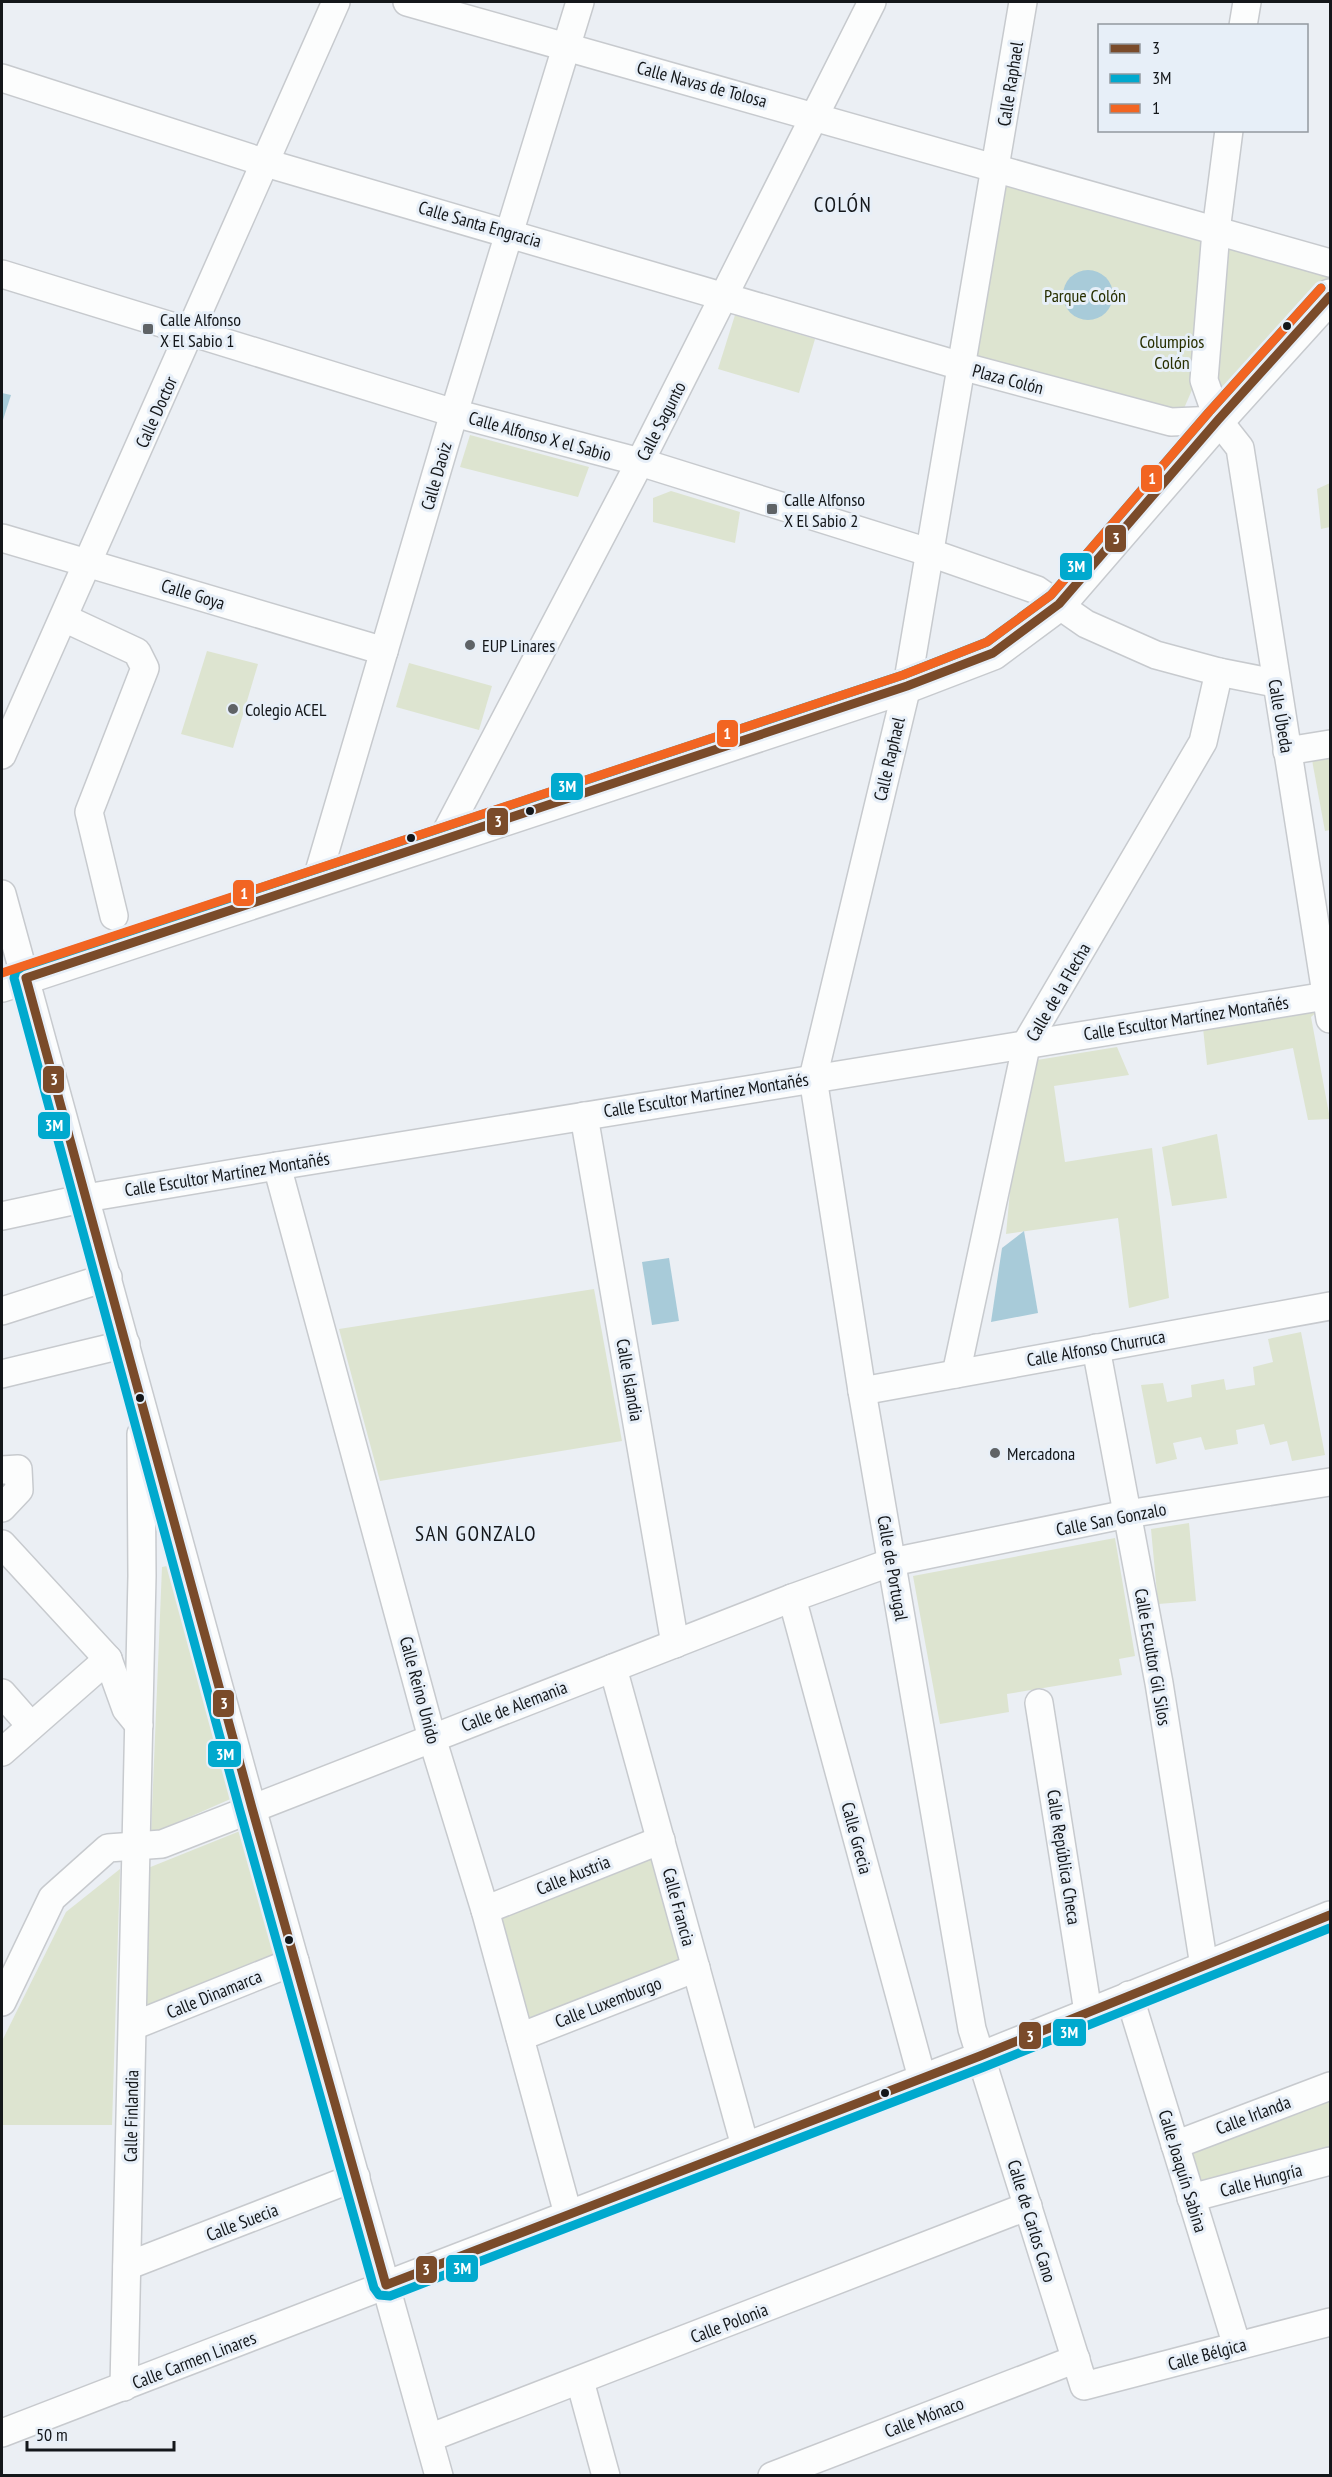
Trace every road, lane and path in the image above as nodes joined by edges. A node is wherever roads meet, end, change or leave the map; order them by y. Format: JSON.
{"nodes":[{"id":1,"x":336,"y":2,"type":"edge"},
{"id":2,"x":407,"y":2,"type":"edge"},
{"id":3,"x":580,"y":2,"type":"edge"},
{"id":4,"x":872,"y":2,"type":"edge"},
{"id":5,"x":1023,"y":2,"type":"edge"},
{"id":6,"x":1247,"y":2,"type":"edge"},
{"id":7,"x":1244,"y":24,"type":"edge"},
{"id":8,"x":566,"y":46,"type":"junction"},
{"id":9,"x":2,"y":78,"type":"edge"},
{"id":10,"x":815,"y":115,"type":"junction"},
{"id":11,"x":1229,"y":132,"type":"edge"},
{"id":12,"x":266,"y":163,"type":"junction"},
{"id":13,"x":997,"y":167,"type":"junction"},
{"id":14,"x":1216,"y":231,"type":"junction"},
{"id":15,"x":509,"y":232,"type":"junction"},
{"id":16,"x":1330,"y":263,"type":"edge"},
{"id":17,"x":2,"y":274,"type":"edge"},
{"id":18,"x":725,"y":296,"type":"junction"},
{"id":19,"x":1330,"y":296,"type":"edge"},
{"id":20,"x":191,"y":332,"type":"junction"},
{"id":21,"x":961,"y":366,"type":"junction"},
{"id":22,"x":454,"y":413,"type":"junction"},
{"id":23,"x":1218,"y":420,"type":"junction"},
{"id":24,"x":640,"y":462,"type":"junction"},
{"id":25,"x":2,"y":538,"type":"edge"},
{"id":26,"x":928,"y":552,"type":"junction"},
{"id":27,"x":89,"y":563,"type":"junction"},
{"id":28,"x":1059,"y":604,"type":"junction"},
{"id":29,"x":64,"y":618,"type":"junction"},
{"id":30,"x":384,"y":651,"type":"junction"},
{"id":31,"x":1219,"y":672,"type":"junction"},
{"id":32,"x":1275,"y":683,"type":"junction"},
{"id":33,"x":907,"y":686,"type":"junction"},
{"id":34,"x":1330,"y":744,"type":"edge"},
{"id":35,"x":1287,"y":751,"type":"junction"},
{"id":36,"x":2,"y":755,"type":"edge"},
{"id":37,"x":443,"y":838,"type":"junction"},
{"id":38,"x":316,"y":882,"type":"junction"},
{"id":39,"x":1321,"y":893,"type":"edge"},
{"id":40,"x":2,"y":894,"type":"edge"},
{"id":41,"x":114,"y":916,"type":"dead end"},
{"id":42,"x":9,"y":944,"type":"edge"},
{"id":43,"x":14,"y":981,"type":"edge"},
{"id":44,"x":1328,"y":1007,"type":"edge"},
{"id":45,"x":1027,"y":1042,"type":"junction"},
{"id":46,"x":813,"y":1078,"type":"junction"},
{"id":47,"x":584,"y":1116,"type":"junction"},
{"id":48,"x":277,"y":1166,"type":"junction"},
{"id":49,"x":86,"y":1198,"type":"junction"},
{"id":50,"x":2,"y":1216,"type":"edge"},
{"id":51,"x":108,"y":1277,"type":"junction"},
{"id":52,"x":1330,"y":1306,"type":"edge"},
{"id":53,"x":2,"y":1311,"type":"edge"},
{"id":54,"x":126,"y":1344,"type":"junction"},
{"id":55,"x":1096,"y":1348,"type":"junction"},
{"id":56,"x":2,"y":1374,"type":"edge"},
{"id":57,"x":956,"y":1374,"type":"junction"},
{"id":58,"x":862,"y":1391,"type":"junction"},
{"id":59,"x":141,"y":1401,"type":"junction"},
{"id":60,"x":2,"y":1470,"type":"edge"},
{"id":61,"x":1330,"y":1482,"type":"edge"},
{"id":62,"x":2,"y":1508,"type":"edge"},
{"id":63,"x":1127,"y":1514,"type":"junction"},
{"id":64,"x":179,"y":1538,"type":"junction"},
{"id":65,"x":2,"y":1544,"type":"edge"},
{"id":66,"x":892,"y":1562,"type":"junction"},
{"id":67,"x":142,"y":1576,"type":"junction"},
{"id":68,"x":792,"y":1598,"type":"junction"},
{"id":69,"x":675,"y":1644,"type":"junction"},
{"id":70,"x":108,"y":1659,"type":"junction"},
{"id":71,"x":613,"y":1668,"type":"junction"},
{"id":72,"x":2,"y":1693,"type":"edge"},
{"id":73,"x":1039,"y":1703,"type":"dead end"},
{"id":74,"x":139,"y":1725,"type":"junction"},
{"id":75,"x":32,"y":1726,"type":"junction"},
{"id":76,"x":432,"y":1737,"type":"junction"},
{"id":77,"x":2,"y":1752,"type":"edge"},
{"id":78,"x":252,"y":1808,"type":"junction"},
{"id":79,"x":661,"y":1840,"type":"junction"},
{"id":80,"x":137,"y":1845,"type":"junction"},
{"id":81,"x":484,"y":1910,"type":"junction"},
{"id":82,"x":1330,"y":1915,"type":"edge"},
{"id":83,"x":295,"y":1961,"type":"junction"},
{"id":84,"x":1204,"y":1966,"type":"junction"},
{"id":85,"x":696,"y":1968,"type":"junction"},
{"id":86,"x":1129,"y":1995,"type":"junction"},
{"id":87,"x":2,"y":2002,"type":"edge"},
{"id":88,"x":1088,"y":2012,"type":"junction"},
{"id":89,"x":133,"y":2026,"type":"junction"},
{"id":90,"x":520,"y":2037,"type":"junction"},
{"id":91,"x":980,"y":2056,"type":"junction"},
{"id":92,"x":922,"y":2078,"type":"junction"},
{"id":93,"x":1330,"y":2086,"type":"edge"},
{"id":94,"x":1175,"y":2145,"type":"junction"},
{"id":95,"x":745,"y":2146,"type":"junction"},
{"id":96,"x":1330,"y":2161,"type":"edge"},
{"id":97,"x":356,"y":2177,"type":"junction"},
{"id":98,"x":1191,"y":2198,"type":"junction"},
{"id":99,"x":1028,"y":2206,"type":"junction"},
{"id":100,"x":568,"y":2214,"type":"junction"},
{"id":101,"x":127,"y":2266,"type":"junction"},
{"id":102,"x":386,"y":2285,"type":"junction"},
{"id":103,"x":1330,"y":2322,"type":"edge"},
{"id":104,"x":1237,"y":2346,"type":"junction"},
{"id":105,"x":1076,"y":2359,"type":"junction"},
{"id":106,"x":580,"y":2381,"type":"junction"},
{"id":107,"x":1084,"y":2386,"type":"joint"},
{"id":108,"x":124,"y":2387,"type":"junction"},
{"id":109,"x":2,"y":2433,"type":"edge"},
{"id":110,"x":429,"y":2438,"type":"junction"},
{"id":111,"x":439,"y":2475,"type":"edge"},
{"id":112,"x":606,"y":2475,"type":"edge"},
{"id":113,"x":772,"y":2475,"type":"edge"}],
"edges":[{"from":1,"to":12,"type":"street","name":"Calle Doctor"},
{"from":2,"to":8,"type":"street","name":"Calle Navas de Tolosa"},
{"from":3,"to":8,"type":"street","name":"Calle Daoiz"},
{"from":4,"to":10,"type":"street","name":"Calle Sagunto"},
{"from":5,"to":13,"type":"street","name":"Calle Raphael"},
{"from":6,"to":7,"type":"street"},
{"from":8,"to":10,"type":"street","name":"Calle Navas de Tolosa"},
{"from":8,"to":15,"type":"street","name":"Calle Daoiz"},
{"from":9,"to":12,"type":"street","name":"Calle Santa Engracia"},
{"from":10,"to":13,"type":"street","name":"Calle Navas de Tolosa"},
{"from":10,"to":18,"type":"street","name":"Calle Sagunto"},
{"from":11,"to":14,"type":"street"},
{"from":12,"to":15,"type":"street","name":"Calle Santa Engracia"},
{"from":12,"to":20,"type":"street","name":"Calle Doctor"},
{"from":13,"to":14,"type":"street"},
{"from":13,"to":21,"type":"street","name":"Plaza Colón"},
{"from":14,"to":16,"type":"street"},
{"from":14,"to":23,"type":"street"},
{"from":15,"to":18,"type":"street","name":"Calle Santa Engracia"},
{"from":15,"to":22,"type":"street","name":"Calle Daoiz"},
{"from":17,"to":20,"type":"street","name":"Calle Alfonso X el Sabio"},
{"from":18,"to":21,"type":"street","name":"Calle Santa Engracia"},
{"from":18,"to":24,"type":"street","name":"Calle Sagunto"},
{"from":19,"to":23,"type":"main road"},
{"from":20,"to":22,"type":"street","name":"Calle Alfonso X el Sabio"},
{"from":20,"to":27,"type":"street","name":"Calle Doctor"},
{"from":21,"to":23,"type":"street","name":"Plaza Colón"},
{"from":21,"to":26,"type":"street","name":"Calle Raphael"},
{"from":22,"to":24,"type":"street","name":"Calle Alfonso X el Sabio"},
{"from":22,"to":30,"type":"street","name":"Calle Daoiz"},
{"from":23,"to":28,"type":"main road"},
{"from":23,"to":32,"type":"street","name":"Calle Úbeda"},
{"from":24,"to":26,"type":"street","name":"Calle Alfonso X el Sabio"},
{"from":24,"to":37,"type":"street","name":"Calle Sagunto"},
{"from":25,"to":27,"type":"street","name":"Calle Goya"},
{"from":26,"to":28,"type":"street","name":"Calle Alfonso X el Sabio"},
{"from":26,"to":33,"type":"street","name":"Calle Raphael"},
{"from":27,"to":29,"type":"street","name":"Calle Doctor"},
{"from":27,"to":30,"type":"street","name":"Calle Goya"},
{"from":28,"to":31,"type":"street","name":"Calle Alfonso X el Sabio"},
{"from":28,"to":33,"type":"main road"},
{"from":29,"to":36,"type":"street","name":"Calle Doctor"},
{"from":29,"to":41,"type":"street"},
{"from":30,"to":38,"type":"street","name":"Calle Daoiz"},
{"from":31,"to":32,"type":"street","name":"Calle Alfonso X el Sabio"},
{"from":31,"to":45,"type":"street","name":"Calle de la Flecha"},
{"from":32,"to":35,"type":"street","name":"Calle Úbeda"},
{"from":33,"to":37,"type":"main road"},
{"from":33,"to":46,"type":"street","name":"Calle Raphael"},
{"from":34,"to":35,"type":"street"},
{"from":35,"to":39,"type":"street","name":"Calle Úbeda"},
{"from":37,"to":38,"type":"main road"},
{"from":38,"to":43,"type":"main road"},
{"from":39,"to":44,"type":"street","name":"Calle Úbeda"},
{"from":40,"to":42,"type":"street"},
{"from":42,"to":43,"type":"street"},
{"from":43,"to":49,"type":"street"},
{"from":44,"to":45,"type":"street","name":"Calle Escultor Martínez Montañés"},
{"from":45,"to":46,"type":"street","name":"Calle Escultor Martínez Montañés"},
{"from":45,"to":57,"type":"street","name":"Calle de la Flecha"},
{"from":46,"to":47,"type":"street","name":"Calle Escultor Martínez Montañés"},
{"from":46,"to":58,"type":"street","name":"Calle de Portugal"},
{"from":47,"to":48,"type":"street","name":"Calle Escultor Martínez Montañés"},
{"from":47,"to":69,"type":"street","name":"Calle Islandia"},
{"from":48,"to":49,"type":"street","name":"Calle Escultor Martínez Montañés"},
{"from":48,"to":76,"type":"street","name":"Calle Reino Unido"},
{"from":49,"to":50,"type":"street","name":"Calle Escultor Martínez Montañés"},
{"from":49,"to":51,"type":"street"},
{"from":51,"to":53,"type":"street"},
{"from":51,"to":54,"type":"street"},
{"from":52,"to":55,"type":"street","name":"Calle Alfonso Churruca"},
{"from":54,"to":56,"type":"street"},
{"from":54,"to":59,"type":"street"},
{"from":55,"to":57,"type":"street","name":"Calle Alfonso Churruca"},
{"from":55,"to":63,"type":"street","name":"Calle Escultor Gil Silos"},
{"from":57,"to":58,"type":"street","name":"Calle Alfonso Churruca"},
{"from":58,"to":66,"type":"street","name":"Calle de Portugal"},
{"from":59,"to":64,"type":"street"},
{"from":59,"to":67,"type":"street","name":"Calle Finlandia"},
{"from":60,"to":62,"type":"street"},
{"from":61,"to":63,"type":"street","name":"Calle San Gonzalo"},
{"from":63,"to":66,"type":"street","name":"Calle San Gonzalo"},
{"from":63,"to":84,"type":"street","name":"Calle Escultor Gil Silos"},
{"from":64,"to":67,"type":"street"},
{"from":64,"to":78,"type":"street"},
{"from":65,"to":70,"type":"street"},
{"from":66,"to":68,"type":"street","name":"Calle de Alemania"},
{"from":66,"to":91,"type":"street","name":"Calle de Portugal"},
{"from":67,"to":74,"type":"street","name":"Calle Finlandia"},
{"from":68,"to":69,"type":"street","name":"Calle de Alemania"},
{"from":68,"to":92,"type":"street","name":"Calle Grecia"},
{"from":69,"to":71,"type":"street","name":"Calle de Alemania"},
{"from":70,"to":74,"type":"street"},
{"from":70,"to":75,"type":"street"},
{"from":71,"to":76,"type":"street","name":"Calle de Alemania"},
{"from":71,"to":79,"type":"street","name":"Calle Francia"},
{"from":72,"to":75,"type":"street"},
{"from":73,"to":88,"type":"street","name":"Calle República Checa"},
{"from":74,"to":80,"type":"street","name":"Calle Finlandia"},
{"from":75,"to":77,"type":"street"},
{"from":76,"to":78,"type":"street","name":"Calle de Alemania"},
{"from":76,"to":81,"type":"street","name":"Calle Reino Unido"},
{"from":78,"to":80,"type":"street","name":"Calle de Alemania"},
{"from":78,"to":83,"type":"street"},
{"from":79,"to":81,"type":"street","name":"Calle Austria"},
{"from":79,"to":85,"type":"street","name":"Calle Francia"},
{"from":80,"to":87,"type":"street","name":"Calle de Alemania"},
{"from":80,"to":89,"type":"street","name":"Calle Finlandia"},
{"from":81,"to":90,"type":"street","name":"Calle Reino Unido"},
{"from":82,"to":84,"type":"street","name":"Calle Carmen Linares"},
{"from":83,"to":89,"type":"street","name":"Calle Dinamarca"},
{"from":83,"to":97,"type":"street"},
{"from":84,"to":86,"type":"street","name":"Calle Carmen Linares"},
{"from":85,"to":90,"type":"street","name":"Calle Luxemburgo"},
{"from":85,"to":95,"type":"street","name":"Calle Francia"},
{"from":86,"to":88,"type":"street","name":"Calle Carmen Linares"},
{"from":86,"to":94,"type":"street","name":"Calle Joaquín Sabina"},
{"from":88,"to":91,"type":"street","name":"Calle Carmen Linares"},
{"from":89,"to":101,"type":"street","name":"Calle Finlandia"},
{"from":90,"to":100,"type":"street","name":"Calle Reino Unido"},
{"from":91,"to":92,"type":"street","name":"Calle Carmen Linares"},
{"from":91,"to":99,"type":"street","name":"Calle de Carlos Cano"},
{"from":92,"to":95,"type":"street","name":"Calle Carmen Linares"},
{"from":93,"to":94,"type":"street","name":"Calle Irlanda"},
{"from":94,"to":98,"type":"street","name":"Calle Joaquín Sabina"},
{"from":95,"to":100,"type":"street","name":"Calle Carmen Linares"},
{"from":96,"to":98,"type":"street","name":"Calle Hungría"},
{"from":97,"to":101,"type":"street","name":"Calle Suecia"},
{"from":97,"to":102,"type":"street"},
{"from":98,"to":104,"type":"street","name":"Calle Joaquín Sabina"},
{"from":99,"to":105,"type":"street","name":"Calle de Carlos Cano"},
{"from":99,"to":106,"type":"street","name":"Calle Polonia"},
{"from":100,"to":102,"type":"street","name":"Calle Carmen Linares"},
{"from":101,"to":108,"type":"street","name":"Calle Finlandia"},
{"from":102,"to":108,"type":"street","name":"Calle Carmen Linares"},
{"from":102,"to":110,"type":"street"},
{"from":103,"to":104,"type":"street","name":"Calle Bélgica"},
{"from":104,"to":107,"type":"street","name":"Calle Bélgica"},
{"from":105,"to":107,"type":"street","name":"Calle de Carlos Cano"},
{"from":105,"to":113,"type":"street","name":"Calle Mónaco"},
{"from":106,"to":110,"type":"street","name":"Calle Polonia"},
{"from":106,"to":112,"type":"street"},
{"from":108,"to":109,"type":"street","name":"Calle Carmen Linares"},
{"from":110,"to":111,"type":"street"}]}
